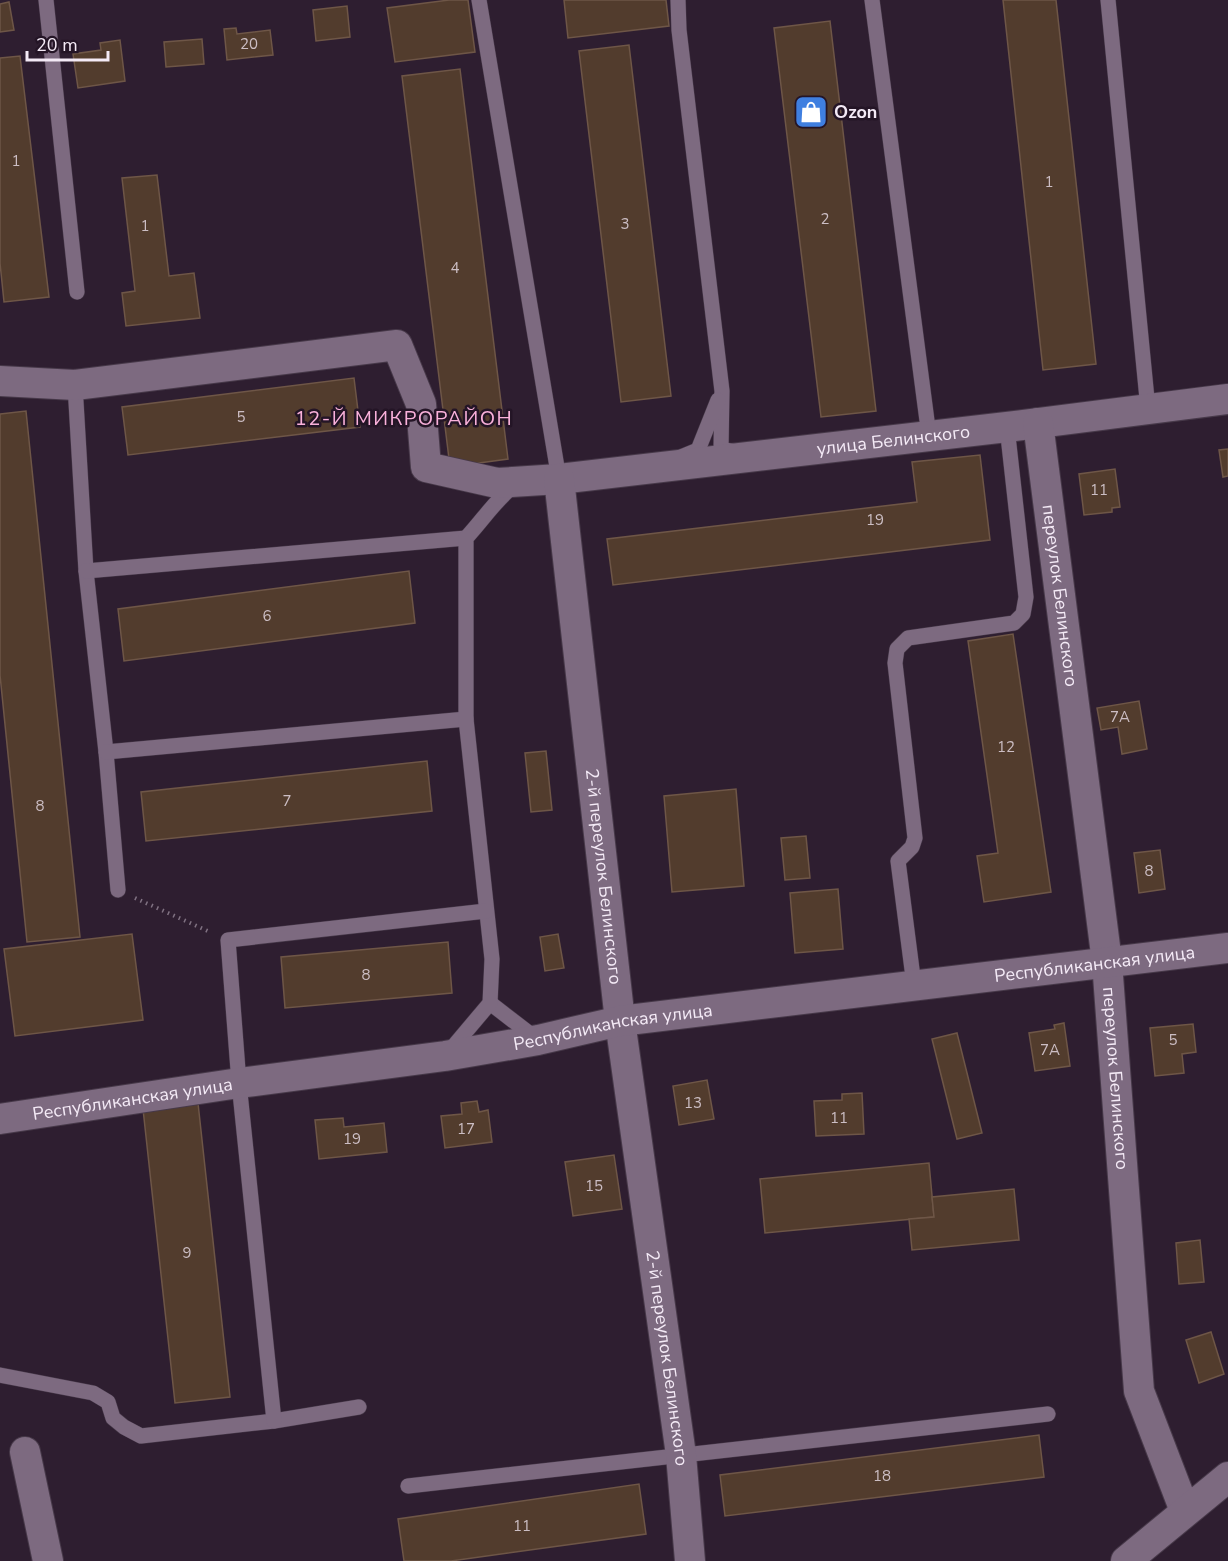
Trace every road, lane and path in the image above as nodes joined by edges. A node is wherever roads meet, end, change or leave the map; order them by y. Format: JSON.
{"nodes":[{"id":1,"x":46,"y":0,"type":"edge"},
{"id":2,"x":479,"y":0,"type":"edge"},
{"id":3,"x":678,"y":0,"type":"edge"},
{"id":4,"x":872,"y":0,"type":"edge"},
{"id":5,"x":1108,"y":0,"type":"edge"},
{"id":6,"x":77,"y":292,"type":"dead end"},
{"id":7,"x":0,"y":381,"type":"edge"},
{"id":8,"x":75,"y":385,"type":"junction"},
{"id":9,"x":722,"y":392,"type":"junction"},
{"id":10,"x":1228,"y":399,"type":"edge"},
{"id":11,"x":1148,"y":409,"type":"junction"},
{"id":12,"x":1038,"y":423,"type":"junction"},
{"id":13,"x":1007,"y":427,"type":"junction"},
{"id":14,"x":929,"y":436,"type":"junction"},
{"id":15,"x":755,"y":456,"type":"junction"},
{"id":16,"x":656,"y":467,"type":"junction"},
{"id":17,"x":559,"y":479,"type":"junction"},
{"id":18,"x":519,"y":482,"type":"junction"},
{"id":19,"x":466,"y":538,"type":"junction"},
{"id":20,"x":86,"y":571,"type":"junction"},
{"id":21,"x":466,"y":719,"type":"junction"},
{"id":22,"x":106,"y":752,"type":"junction"},
{"id":23,"x":118,"y":890,"type":"joint"},
{"id":24,"x":486,"y":911,"type":"junction"},
{"id":25,"x":228,"y":940,"type":"junction"},
{"id":26,"x":1228,"y":948,"type":"edge"},
{"id":27,"x":1107,"y":962,"type":"junction"},
{"id":28,"x":914,"y":985,"type":"junction"},
{"id":29,"x":490,"y":1003,"type":"junction"},
{"id":30,"x":620,"y":1021,"type":"junction"},
{"id":31,"x":538,"y":1040,"type":"junction"},
{"id":32,"x":445,"y":1056,"type":"junction"},
{"id":33,"x":239,"y":1083,"type":"junction"},
{"id":34,"x":0,"y":1119,"type":"edge"},
{"id":35,"x":0,"y":1375,"type":"edge"},
{"id":36,"x":359,"y":1407,"type":"dead end"},
{"id":37,"x":1048,"y":1414,"type":"dead end"},
{"id":38,"x":274,"y":1421,"type":"junction"},
{"id":39,"x":25,"y":1452,"type":"dead end"},
{"id":40,"x":681,"y":1455,"type":"junction"},
{"id":41,"x":1228,"y":1477,"type":"edge"},
{"id":42,"x":408,"y":1486,"type":"dead end"},
{"id":43,"x":1185,"y":1511,"type":"junction"},
{"id":44,"x":48,"y":1561,"type":"edge"},
{"id":45,"x":690,"y":1561,"type":"edge"},
{"id":46,"x":1126,"y":1561,"type":"edge"}],
"edges":[{"from":1,"to":6,"type":"lane"},
{"from":2,"to":17,"type":"lane"},
{"from":3,"to":9,"type":"lane"},
{"from":4,"to":14,"type":"lane"},
{"from":5,"to":11,"type":"lane"},
{"from":7,"to":8,"type":"street"},
{"from":8,"to":18,"type":"street","name":"улица Белинского"},
{"from":8,"to":20,"type":"lane"},
{"from":9,"to":15,"type":"lane"},
{"from":9,"to":16,"type":"lane"},
{"from":10,"to":11,"type":"street","name":"улица Белинского"},
{"from":11,"to":12,"type":"street","name":"улица Белинского"},
{"from":12,"to":13,"type":"street","name":"улица Белинского"},
{"from":12,"to":27,"type":"street","name":"переулок Белинского"},
{"from":13,"to":14,"type":"street","name":"улица Белинского"},
{"from":13,"to":28,"type":"lane"},
{"from":14,"to":15,"type":"street","name":"улица Белинского"},
{"from":15,"to":16,"type":"street","name":"улица Белинского"},
{"from":16,"to":17,"type":"street","name":"улица Белинского"},
{"from":17,"to":18,"type":"street","name":"улица Белинского"},
{"from":17,"to":30,"type":"street","name":"2-й переулок Белинского"},
{"from":18,"to":19,"type":"lane"},
{"from":19,"to":20,"type":"lane"},
{"from":19,"to":21,"type":"lane"},
{"from":20,"to":22,"type":"lane"},
{"from":21,"to":22,"type":"lane"},
{"from":21,"to":24,"type":"lane"},
{"from":22,"to":23,"type":"lane"},
{"from":23,"to":25,"type":"path"},
{"from":24,"to":25,"type":"lane"},
{"from":24,"to":29,"type":"lane"},
{"from":25,"to":33,"type":"lane"},
{"from":26,"to":27,"type":"street","name":"Республиканская улица"},
{"from":27,"to":28,"type":"street","name":"Республиканская улица"},
{"from":27,"to":43,"type":"street","name":"переулок Белинского"},
{"from":28,"to":30,"type":"street","name":"Республиканская улица"},
{"from":29,"to":31,"type":"lane"},
{"from":29,"to":32,"type":"lane"},
{"from":30,"to":31,"type":"street","name":"Республиканская улица"},
{"from":30,"to":40,"type":"street","name":"2-й переулок Белинского"},
{"from":31,"to":32,"type":"street","name":"Республиканская улица"},
{"from":32,"to":33,"type":"street","name":"Республиканская улица"},
{"from":33,"to":34,"type":"street","name":"Республиканская улица"},
{"from":33,"to":38,"type":"lane"},
{"from":35,"to":38,"type":"lane"},
{"from":36,"to":38,"type":"lane"},
{"from":37,"to":40,"type":"lane"},
{"from":39,"to":44,"type":"street"},
{"from":40,"to":42,"type":"lane"},
{"from":40,"to":45,"type":"street","name":"2-й переулок Белинского"},
{"from":41,"to":43,"type":"street"},
{"from":43,"to":46,"type":"street"}]}
